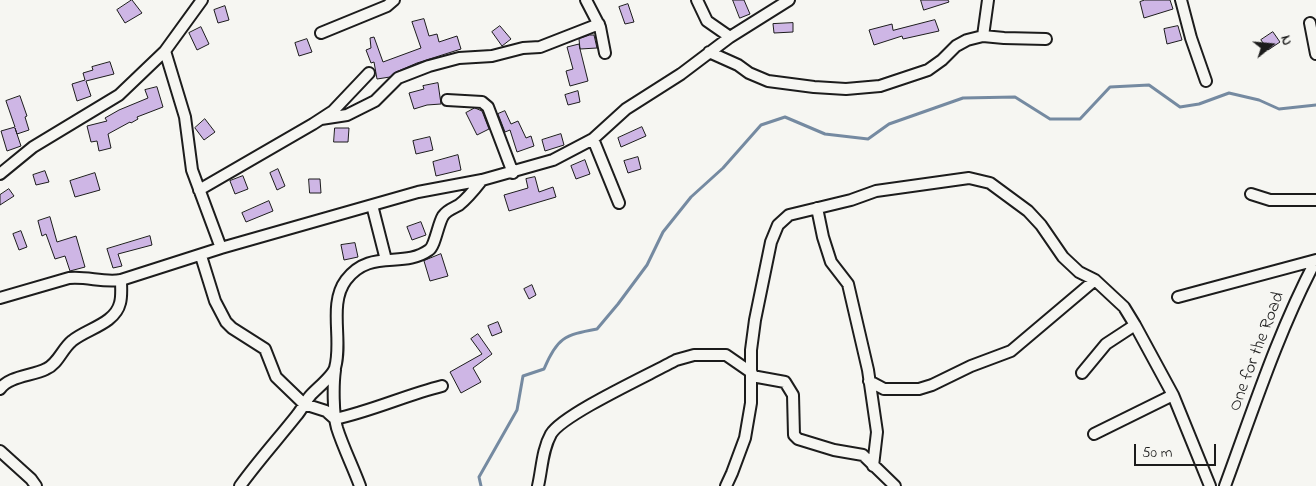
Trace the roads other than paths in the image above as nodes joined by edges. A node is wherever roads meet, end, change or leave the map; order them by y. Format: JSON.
{"nodes":[{"id":1,"x":202,"y":0,"type":"edge"},
{"id":2,"x":394,"y":0,"type":"edge"},
{"id":3,"x":586,"y":0,"type":"edge"},
{"id":4,"x":697,"y":0,"type":"edge"},
{"id":5,"x":789,"y":0,"type":"edge"},
{"id":6,"x":988,"y":0,"type":"edge"},
{"id":7,"x":1181,"y":0,"type":"edge"},
{"id":8,"x":1310,"y":23,"type":"dead end"},
{"id":9,"x":598,"y":24,"type":"junction"},
{"id":10,"x":321,"y":33,"type":"dead end"},
{"id":11,"x":983,"y":36,"type":"junction"},
{"id":12,"x":730,"y":37,"type":"junction"},
{"id":13,"x":1046,"y":39,"type":"dead end"},
{"id":14,"x":165,"y":51,"type":"junction"},
{"id":15,"x":709,"y":52,"type":"junction"},
{"id":16,"x":605,"y":53,"type":"dead end"},
{"id":17,"x":1316,"y":54,"type":"edge"},
{"id":18,"x":369,"y":73,"type":"dead end"},
{"id":19,"x":1206,"y":81,"type":"dead end"},
{"id":20,"x":448,"y":100,"type":"dead end"},
{"id":21,"x":321,"y":119,"type":"junction"},
{"id":22,"x":592,"y":139,"type":"junction"},
{"id":23,"x":513,"y":173,"type":"junction"},
{"id":24,"x":0,"y":174,"type":"edge"},
{"id":25,"x":482,"y":180,"type":"junction"},
{"id":26,"x":199,"y":190,"type":"junction"},
{"id":27,"x":1251,"y":194,"type":"dead end"},
{"id":28,"x":1316,"y":200,"type":"edge"},
{"id":29,"x":619,"y":203,"type":"dead end"},
{"id":30,"x":372,"y":205,"type":"junction"},
{"id":31,"x":817,"y":208,"type":"junction"},
{"id":32,"x":221,"y":248,"type":"junction"},
{"id":33,"x":201,"y":256,"type":"junction"},
{"id":34,"x":386,"y":260,"type":"junction"},
{"id":35,"x":1316,"y":260,"type":"edge"},
{"id":36,"x":121,"y":280,"type":"junction"},
{"id":37,"x":1095,"y":280,"type":"junction"},
{"id":38,"x":1178,"y":297,"type":"dead end"},
{"id":39,"x":0,"y":298,"type":"edge"},
{"id":40,"x":1135,"y":325,"type":"junction"},
{"id":41,"x":335,"y":370,"type":"junction"},
{"id":42,"x":1082,"y":373,"type":"dead end"},
{"id":43,"x":752,"y":374,"type":"junction"},
{"id":44,"x":869,"y":381,"type":"junction"},
{"id":45,"x":442,"y":386,"type":"dead end"},
{"id":46,"x":0,"y":389,"type":"edge"},
{"id":47,"x":1173,"y":395,"type":"junction"},
{"id":48,"x":304,"y":404,"type":"junction"},
{"id":49,"x":335,"y":419,"type":"junction"},
{"id":50,"x":1094,"y":434,"type":"dead end"},
{"id":51,"x":0,"y":451,"type":"edge"},
{"id":52,"x":873,"y":466,"type":"junction"},
{"id":53,"x":36,"y":486,"type":"edge"},
{"id":54,"x":240,"y":486,"type":"edge"},
{"id":55,"x":360,"y":486,"type":"edge"},
{"id":56,"x":538,"y":486,"type":"edge"},
{"id":57,"x":726,"y":486,"type":"edge"},
{"id":58,"x":895,"y":486,"type":"edge"},
{"id":59,"x":1210,"y":486,"type":"edge"},
{"id":60,"x":1225,"y":486,"type":"edge"}],
"edges":[{"from":1,"to":14,"type":"street"},
{"from":2,"to":10,"type":"street"},
{"from":3,"to":9,"type":"street"},
{"from":4,"to":12,"type":"street"},
{"from":5,"to":12,"type":"street"},
{"from":6,"to":11,"type":"street"},
{"from":7,"to":19,"type":"street"},
{"from":8,"to":17,"type":"street"},
{"from":9,"to":16,"type":"street"},
{"from":9,"to":21,"type":"street"},
{"from":11,"to":13,"type":"street"},
{"from":11,"to":15,"type":"street"},
{"from":12,"to":15,"type":"street"},
{"from":14,"to":24,"type":"street"},
{"from":14,"to":26,"type":"street"},
{"from":15,"to":22,"type":"street"},
{"from":18,"to":21,"type":"street"},
{"from":20,"to":23,"type":"street"},
{"from":21,"to":26,"type":"street"},
{"from":22,"to":23,"type":"street"},
{"from":22,"to":29,"type":"street"},
{"from":23,"to":25,"type":"street"},
{"from":25,"to":30,"type":"street"},
{"from":25,"to":34,"type":"street"},
{"from":26,"to":32,"type":"street"},
{"from":27,"to":28,"type":"street"},
{"from":30,"to":32,"type":"street"},
{"from":30,"to":34,"type":"street"},
{"from":31,"to":37,"type":"street"},
{"from":31,"to":43,"type":"street"},
{"from":31,"to":44,"type":"street"},
{"from":32,"to":33,"type":"street"},
{"from":33,"to":36,"type":"street"},
{"from":33,"to":48,"type":"street"},
{"from":34,"to":41,"type":"street"},
{"from":35,"to":38,"type":"street"},
{"from":35,"to":60,"type":"street","name":"One for the Road"},
{"from":36,"to":39,"type":"street"},
{"from":36,"to":46,"type":"street"},
{"from":37,"to":40,"type":"street"},
{"from":37,"to":44,"type":"street"},
{"from":40,"to":42,"type":"street"},
{"from":40,"to":47,"type":"street"},
{"from":41,"to":48,"type":"street"},
{"from":41,"to":49,"type":"street"},
{"from":43,"to":52,"type":"street"},
{"from":43,"to":56,"type":"street"},
{"from":43,"to":57,"type":"street"},
{"from":44,"to":52,"type":"street"},
{"from":45,"to":49,"type":"street"},
{"from":47,"to":50,"type":"street"},
{"from":47,"to":59,"type":"street"},
{"from":48,"to":49,"type":"street"},
{"from":48,"to":54,"type":"street"},
{"from":49,"to":55,"type":"street"},
{"from":51,"to":53,"type":"street"},
{"from":52,"to":58,"type":"street"}]}
